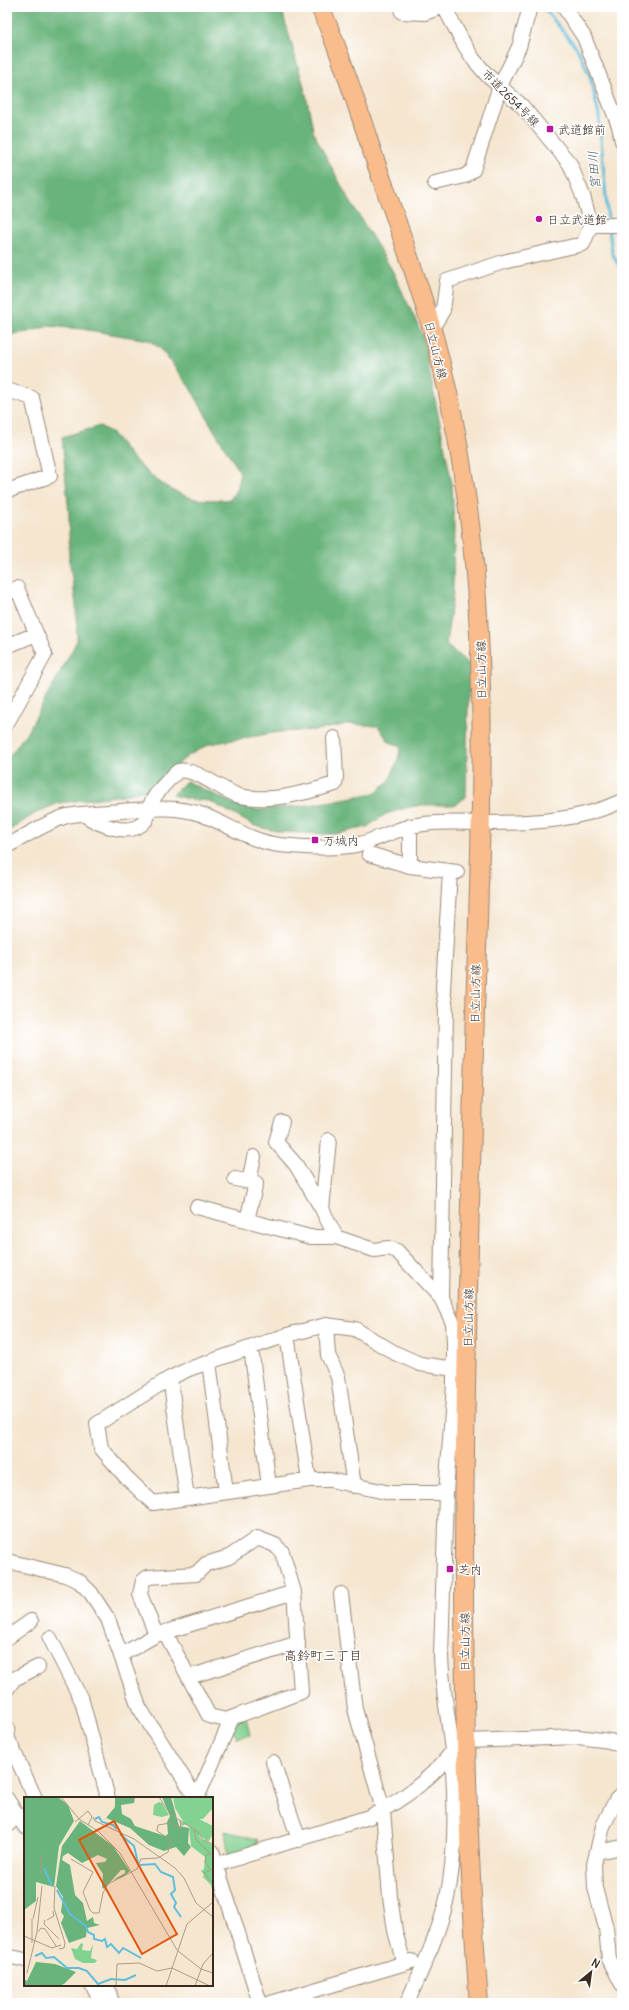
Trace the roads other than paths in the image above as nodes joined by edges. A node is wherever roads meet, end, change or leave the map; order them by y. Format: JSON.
{"nodes":[{"id":1,"x":320,"y":7,"type":"edge"},
{"id":2,"x":441,"y":7,"type":"edge"},
{"id":3,"x":444,"y":7,"type":"edge"},
{"id":4,"x":530,"y":7,"type":"edge"},
{"id":5,"x":564,"y":7,"type":"edge"},
{"id":6,"x":402,"y":12,"type":"dead end"},
{"id":7,"x":500,"y":86,"type":"junction"},
{"id":8,"x":622,"y":141,"type":"edge"},
{"id":9,"x":435,"y":183,"type":"dead end"},
{"id":10,"x":595,"y":225,"type":"junction"},
{"id":11,"x":619,"y":225,"type":"edge"},
{"id":12,"x":432,"y":328,"type":"junction"},
{"id":13,"x":7,"y":390,"type":"edge"},
{"id":14,"x":7,"y":491,"type":"edge"},
{"id":15,"x":7,"y":593,"type":"edge"},
{"id":16,"x":36,"y":634,"type":"junction"},
{"id":17,"x":7,"y":646,"type":"edge"},
{"id":18,"x":25,"y":690,"type":"junction"},
{"id":19,"x":7,"y":698,"type":"edge"},
{"id":20,"x":7,"y":723,"type":"edge"},
{"id":21,"x":334,"y":738,"type":"dead end"},
{"id":22,"x":622,"y":801,"type":"edge"},
{"id":23,"x":149,"y":809,"type":"junction"},
{"id":24,"x":480,"y":823,"type":"junction"},
{"id":25,"x":410,"y":826,"type":"junction"},
{"id":26,"x":7,"y":846,"type":"edge"},
{"id":27,"x":370,"y":854,"type":"dead end"},
{"id":28,"x":410,"y":866,"type":"junction"},
{"id":29,"x":282,"y":1122,"type":"dead end"},
{"id":30,"x":329,"y":1140,"type":"dead end"},
{"id":31,"x":254,"y":1157,"type":"dead end"},
{"id":32,"x":235,"y":1179,"type":"dead end"},
{"id":33,"x":249,"y":1182,"type":"junction"},
{"id":34,"x":197,"y":1207,"type":"dead end"},
{"id":35,"x":322,"y":1209,"type":"junction"},
{"id":36,"x":247,"y":1220,"type":"junction"},
{"id":37,"x":336,"y":1237,"type":"junction"},
{"id":38,"x":441,"y":1298,"type":"junction"},
{"id":39,"x":326,"y":1325,"type":"junction"},
{"id":40,"x":287,"y":1335,"type":"junction"},
{"id":41,"x":251,"y":1348,"type":"junction"},
{"id":42,"x":209,"y":1362,"type":"junction"},
{"id":43,"x":460,"y":1370,"type":"junction"},
{"id":44,"x":170,"y":1378,"type":"junction"},
{"id":45,"x":309,"y":1480,"type":"junction"},
{"id":46,"x":269,"y":1486,"type":"junction"},
{"id":47,"x":354,"y":1486,"type":"junction"},
{"id":48,"x":226,"y":1492,"type":"junction"},
{"id":49,"x":446,"y":1493,"type":"junction"},
{"id":50,"x":187,"y":1498,"type":"junction"},
{"id":51,"x":7,"y":1561,"type":"edge"},
{"id":52,"x":294,"y":1592,"type":"junction"},
{"id":53,"x":341,"y":1594,"type":"dead end"},
{"id":54,"x":443,"y":1620,"type":"junction"},
{"id":55,"x":31,"y":1621,"type":"dead end"},
{"id":56,"x":464,"y":1621,"type":"junction"},
{"id":57,"x":160,"y":1633,"type":"junction"},
{"id":58,"x":7,"y":1638,"type":"edge"},
{"id":59,"x":50,"y":1638,"type":"dead end"},
{"id":60,"x":298,"y":1643,"type":"junction"},
{"id":61,"x":122,"y":1655,"type":"junction"},
{"id":62,"x":38,"y":1667,"type":"dead end"},
{"id":63,"x":189,"y":1677,"type":"junction"},
{"id":64,"x":7,"y":1689,"type":"edge"},
{"id":65,"x":232,"y":1718,"type":"junction"},
{"id":66,"x":7,"y":1729,"type":"edge"},
{"id":67,"x":622,"y":1746,"type":"edge"},
{"id":68,"x":458,"y":1747,"type":"junction"},
{"id":69,"x":273,"y":1762,"type":"dead end"},
{"id":70,"x":622,"y":1794,"type":"edge"},
{"id":71,"x":35,"y":1797,"type":"edge"},
{"id":72,"x":108,"y":1797,"type":"edge"},
{"id":73,"x":195,"y":1797,"type":"edge"},
{"id":74,"x":196,"y":1797,"type":"edge"},
{"id":75,"x":7,"y":1799,"type":"edge"},
{"id":76,"x":383,"y":1810,"type":"junction"},
{"id":77,"x":23,"y":1822,"type":"edge"},
{"id":78,"x":7,"y":1826,"type":"edge"},
{"id":79,"x":299,"y":1840,"type":"junction"},
{"id":80,"x":622,"y":1847,"type":"edge"},
{"id":81,"x":597,"y":1852,"type":"junction"},
{"id":82,"x":214,"y":1866,"type":"edge"},
{"id":83,"x":7,"y":1956,"type":"edge"},
{"id":84,"x":426,"y":1957,"type":"junction"},
{"id":85,"x":24,"y":1960,"type":"edge"},
{"id":86,"x":404,"y":1964,"type":"junction"},
{"id":87,"x":622,"y":1984,"type":"edge"},
{"id":88,"x":93,"y":1986,"type":"edge"},
{"id":89,"x":107,"y":1986,"type":"edge"},
{"id":90,"x":103,"y":2003,"type":"edge"},
{"id":91,"x":112,"y":2003,"type":"edge"},
{"id":92,"x":260,"y":2003,"type":"edge"},
{"id":93,"x":271,"y":2003,"type":"edge"},
{"id":94,"x":407,"y":2003,"type":"edge"},
{"id":95,"x":479,"y":2003,"type":"edge"}],
"edges":[{"from":1,"to":12,"type":"main road","name":"日立山方線"},
{"from":2,"to":6,"type":"street"},
{"from":3,"to":7,"type":"street","name":"市道2654号線"},
{"from":4,"to":7,"type":"street"},
{"from":5,"to":8,"type":"street"},
{"from":7,"to":9,"type":"street"},
{"from":7,"to":10,"type":"street","name":"市道2654号線"},
{"from":10,"to":11,"type":"street"},
{"from":10,"to":12,"type":"street"},
{"from":12,"to":24,"type":"main road","name":"日立山方線"},
{"from":13,"to":14,"type":"street"},
{"from":15,"to":16,"type":"street"},
{"from":16,"to":17,"type":"street"},
{"from":16,"to":18,"type":"street"},
{"from":18,"to":19,"type":"street"},
{"from":18,"to":20,"type":"street"},
{"from":21,"to":23,"type":"street"},
{"from":22,"to":24,"type":"street"},
{"from":23,"to":25,"type":"street"},
{"from":23,"to":26,"type":"street"},
{"from":24,"to":25,"type":"street"},
{"from":24,"to":43,"type":"main road","name":"日立山方線"},
{"from":25,"to":28,"type":"street"},
{"from":27,"to":28,"type":"street"},
{"from":28,"to":38,"type":"street"},
{"from":29,"to":35,"type":"street"},
{"from":30,"to":35,"type":"street"},
{"from":31,"to":33,"type":"street"},
{"from":32,"to":33,"type":"street"},
{"from":33,"to":36,"type":"street"},
{"from":34,"to":36,"type":"street"},
{"from":35,"to":37,"type":"street"},
{"from":36,"to":37,"type":"street"},
{"from":37,"to":38,"type":"street"},
{"from":38,"to":43,"type":"street"},
{"from":39,"to":40,"type":"street"},
{"from":39,"to":43,"type":"street"},
{"from":39,"to":47,"type":"street"},
{"from":40,"to":41,"type":"street"},
{"from":40,"to":45,"type":"street"},
{"from":41,"to":42,"type":"street"},
{"from":41,"to":46,"type":"street"},
{"from":42,"to":44,"type":"street"},
{"from":42,"to":48,"type":"street"},
{"from":43,"to":49,"type":"street"},
{"from":43,"to":56,"type":"main road","name":"日立山方線"},
{"from":44,"to":50,"type":"street"},
{"from":44,"to":50,"type":"street"},
{"from":45,"to":46,"type":"street"},
{"from":45,"to":47,"type":"street"},
{"from":46,"to":48,"type":"street"},
{"from":47,"to":49,"type":"street"},
{"from":48,"to":50,"type":"street"},
{"from":49,"to":54,"type":"street"},
{"from":51,"to":61,"type":"street"},
{"from":52,"to":57,"type":"street"},
{"from":52,"to":57,"type":"street"},
{"from":52,"to":60,"type":"street"},
{"from":53,"to":76,"type":"street"},
{"from":54,"to":56,"type":"street"},
{"from":54,"to":68,"type":"street"},
{"from":55,"to":58,"type":"street"},
{"from":56,"to":68,"type":"main road","name":"日立山方線"},
{"from":57,"to":61,"type":"street"},
{"from":57,"to":63,"type":"street"},
{"from":59,"to":72,"type":"street"},
{"from":60,"to":63,"type":"street"},
{"from":60,"to":65,"type":"street"},
{"from":61,"to":73,"type":"street"},
{"from":62,"to":64,"type":"street"},
{"from":63,"to":65,"type":"street"},
{"from":65,"to":74,"type":"street"},
{"from":66,"to":71,"type":"street"},
{"from":67,"to":68,"type":"street"},
{"from":68,"to":76,"type":"street"},
{"from":68,"to":84,"type":"street"},
{"from":68,"to":95,"type":"main road","name":"日立山方線"},
{"from":69,"to":79,"type":"street"},
{"from":70,"to":81,"type":"street"},
{"from":75,"to":77,"type":"street"},
{"from":76,"to":79,"type":"street"},
{"from":76,"to":86,"type":"street"},
{"from":77,"to":78,"type":"street"},
{"from":79,"to":82,"type":"street"},
{"from":80,"to":81,"type":"street"},
{"from":81,"to":87,"type":"street"},
{"from":82,"to":92,"type":"street"},
{"from":83,"to":85,"type":"street"},
{"from":84,"to":86,"type":"street"},
{"from":84,"to":94,"type":"street"},
{"from":86,"to":93,"type":"street"},
{"from":88,"to":90,"type":"street"},
{"from":89,"to":91,"type":"street"}]}
